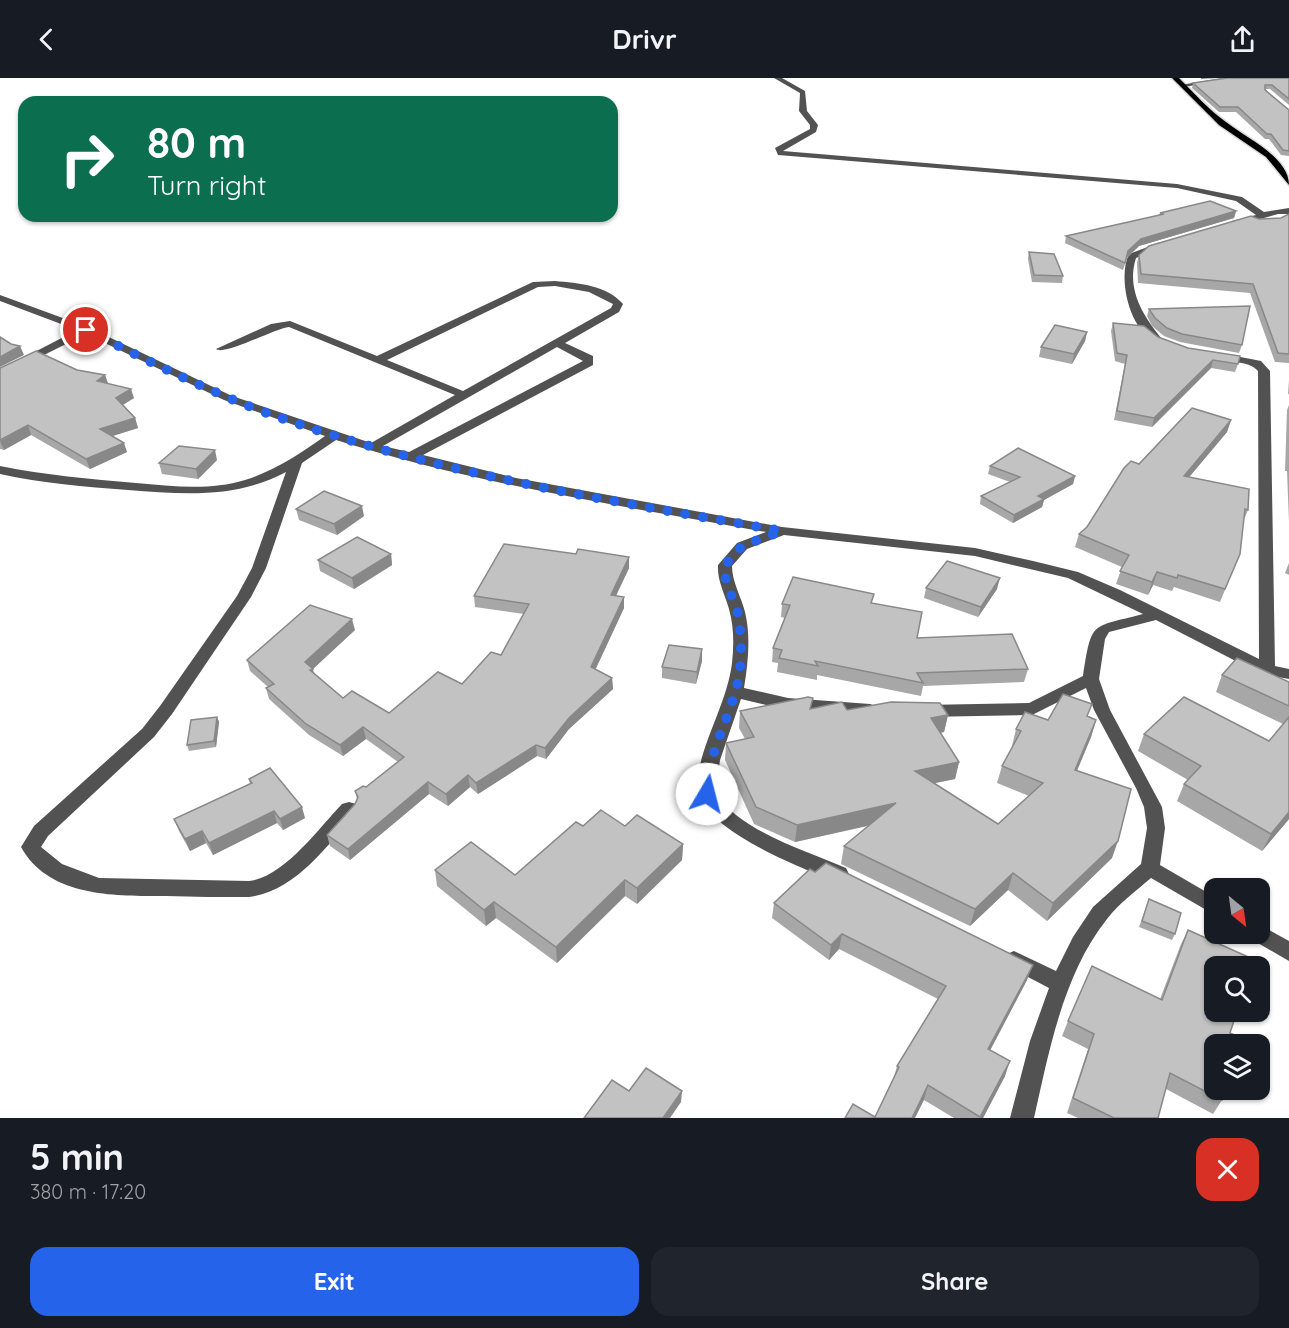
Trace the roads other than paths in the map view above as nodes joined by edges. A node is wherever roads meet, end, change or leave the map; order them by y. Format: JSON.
{"nodes":[{"id":1,"x":777,"y":78,"type":"edge"},
{"id":2,"x":1175,"y":78,"type":"edge"},
{"id":3,"x":1238,"y":78,"type":"edge"},
{"id":4,"x":1183,"y":86,"type":"junction"},
{"id":5,"x":1286,"y":173,"type":"edge"},
{"id":6,"x":1289,"y":183,"type":"edge"},
{"id":7,"x":1289,"y":211,"type":"edge"},
{"id":8,"x":1262,"y":215,"type":"junction"},
{"id":9,"x":1218,"y":228,"type":"edge"},
{"id":10,"x":1175,"y":241,"type":"edge"},
{"id":11,"x":0,"y":298,"type":"edge"},
{"id":12,"x":86,"y":330,"type":"junction"},
{"id":13,"x":556,"y":343,"type":"junction"},
{"id":14,"x":1167,"y":344,"type":"edge"},
{"id":15,"x":221,"y":349,"type":"dead end"},
{"id":16,"x":1203,"y":353,"type":"edge"},
{"id":17,"x":379,"y":359,"type":"junction"},
{"id":18,"x":0,"y":374,"type":"edge"},
{"id":19,"x":464,"y":395,"type":"junction"},
{"id":20,"x":334,"y":435,"type":"junction"},
{"id":21,"x":372,"y":447,"type":"junction"},
{"id":22,"x":410,"y":457,"type":"junction"},
{"id":23,"x":296,"y":462,"type":"junction"},
{"id":24,"x":0,"y":470,"type":"edge"},
{"id":25,"x":782,"y":531,"type":"junction"},
{"id":26,"x":1156,"y":615,"type":"junction"},
{"id":27,"x":1268,"y":670,"type":"junction"},
{"id":28,"x":1289,"y":674,"type":"edge"},
{"id":29,"x":1091,"y":679,"type":"junction"},
{"id":30,"x":735,"y":692,"type":"junction"},
{"id":31,"x":889,"y":710,"type":"edge"},
{"id":32,"x":913,"y":711,"type":"edge"},
{"id":33,"x":348,"y":809,"type":"edge"},
{"id":34,"x":1150,"y":867,"type":"junction"},
{"id":35,"x":859,"y":883,"type":"edge"},
{"id":36,"x":1204,"y":900,"type":"edge"},
{"id":37,"x":1270,"y":940,"type":"edge"},
{"id":38,"x":997,"y":952,"type":"edge"},
{"id":39,"x":1289,"y":952,"type":"edge"},
{"id":40,"x":1061,"y":984,"type":"junction"},
{"id":41,"x":1022,"y":1118,"type":"edge"}],
"edges":[{"from":1,"to":8,"type":"street"},
{"from":2,"to":4,"type":"main road"},
{"from":3,"to":4,"type":"street"},
{"from":4,"to":5,"type":"main road"},
{"from":5,"to":6,"type":"main road"},
{"from":7,"to":8,"type":"street"},
{"from":8,"to":9,"type":"street"},
{"from":10,"to":14,"type":"street"},
{"from":11,"to":12,"type":"street"},
{"from":12,"to":18,"type":"street"},
{"from":12,"to":20,"type":"street"},
{"from":13,"to":17,"type":"street"},
{"from":13,"to":19,"type":"street"},
{"from":13,"to":22,"type":"street"},
{"from":15,"to":17,"type":"street"},
{"from":16,"to":27,"type":"street"},
{"from":17,"to":19,"type":"street"},
{"from":19,"to":21,"type":"street"},
{"from":20,"to":21,"type":"street"},
{"from":20,"to":23,"type":"street"},
{"from":21,"to":22,"type":"street"},
{"from":22,"to":25,"type":"street"},
{"from":23,"to":24,"type":"street"},
{"from":23,"to":33,"type":"street"},
{"from":25,"to":26,"type":"street"},
{"from":25,"to":30,"type":"street"},
{"from":26,"to":27,"type":"street"},
{"from":26,"to":29,"type":"street"},
{"from":27,"to":28,"type":"street"},
{"from":29,"to":32,"type":"street"},
{"from":29,"to":34,"type":"street"},
{"from":30,"to":31,"type":"street"},
{"from":30,"to":35,"type":"street"},
{"from":34,"to":36,"type":"street"},
{"from":34,"to":40,"type":"street"},
{"from":37,"to":39,"type":"street"},
{"from":38,"to":40,"type":"street"},
{"from":40,"to":41,"type":"street"}]}
